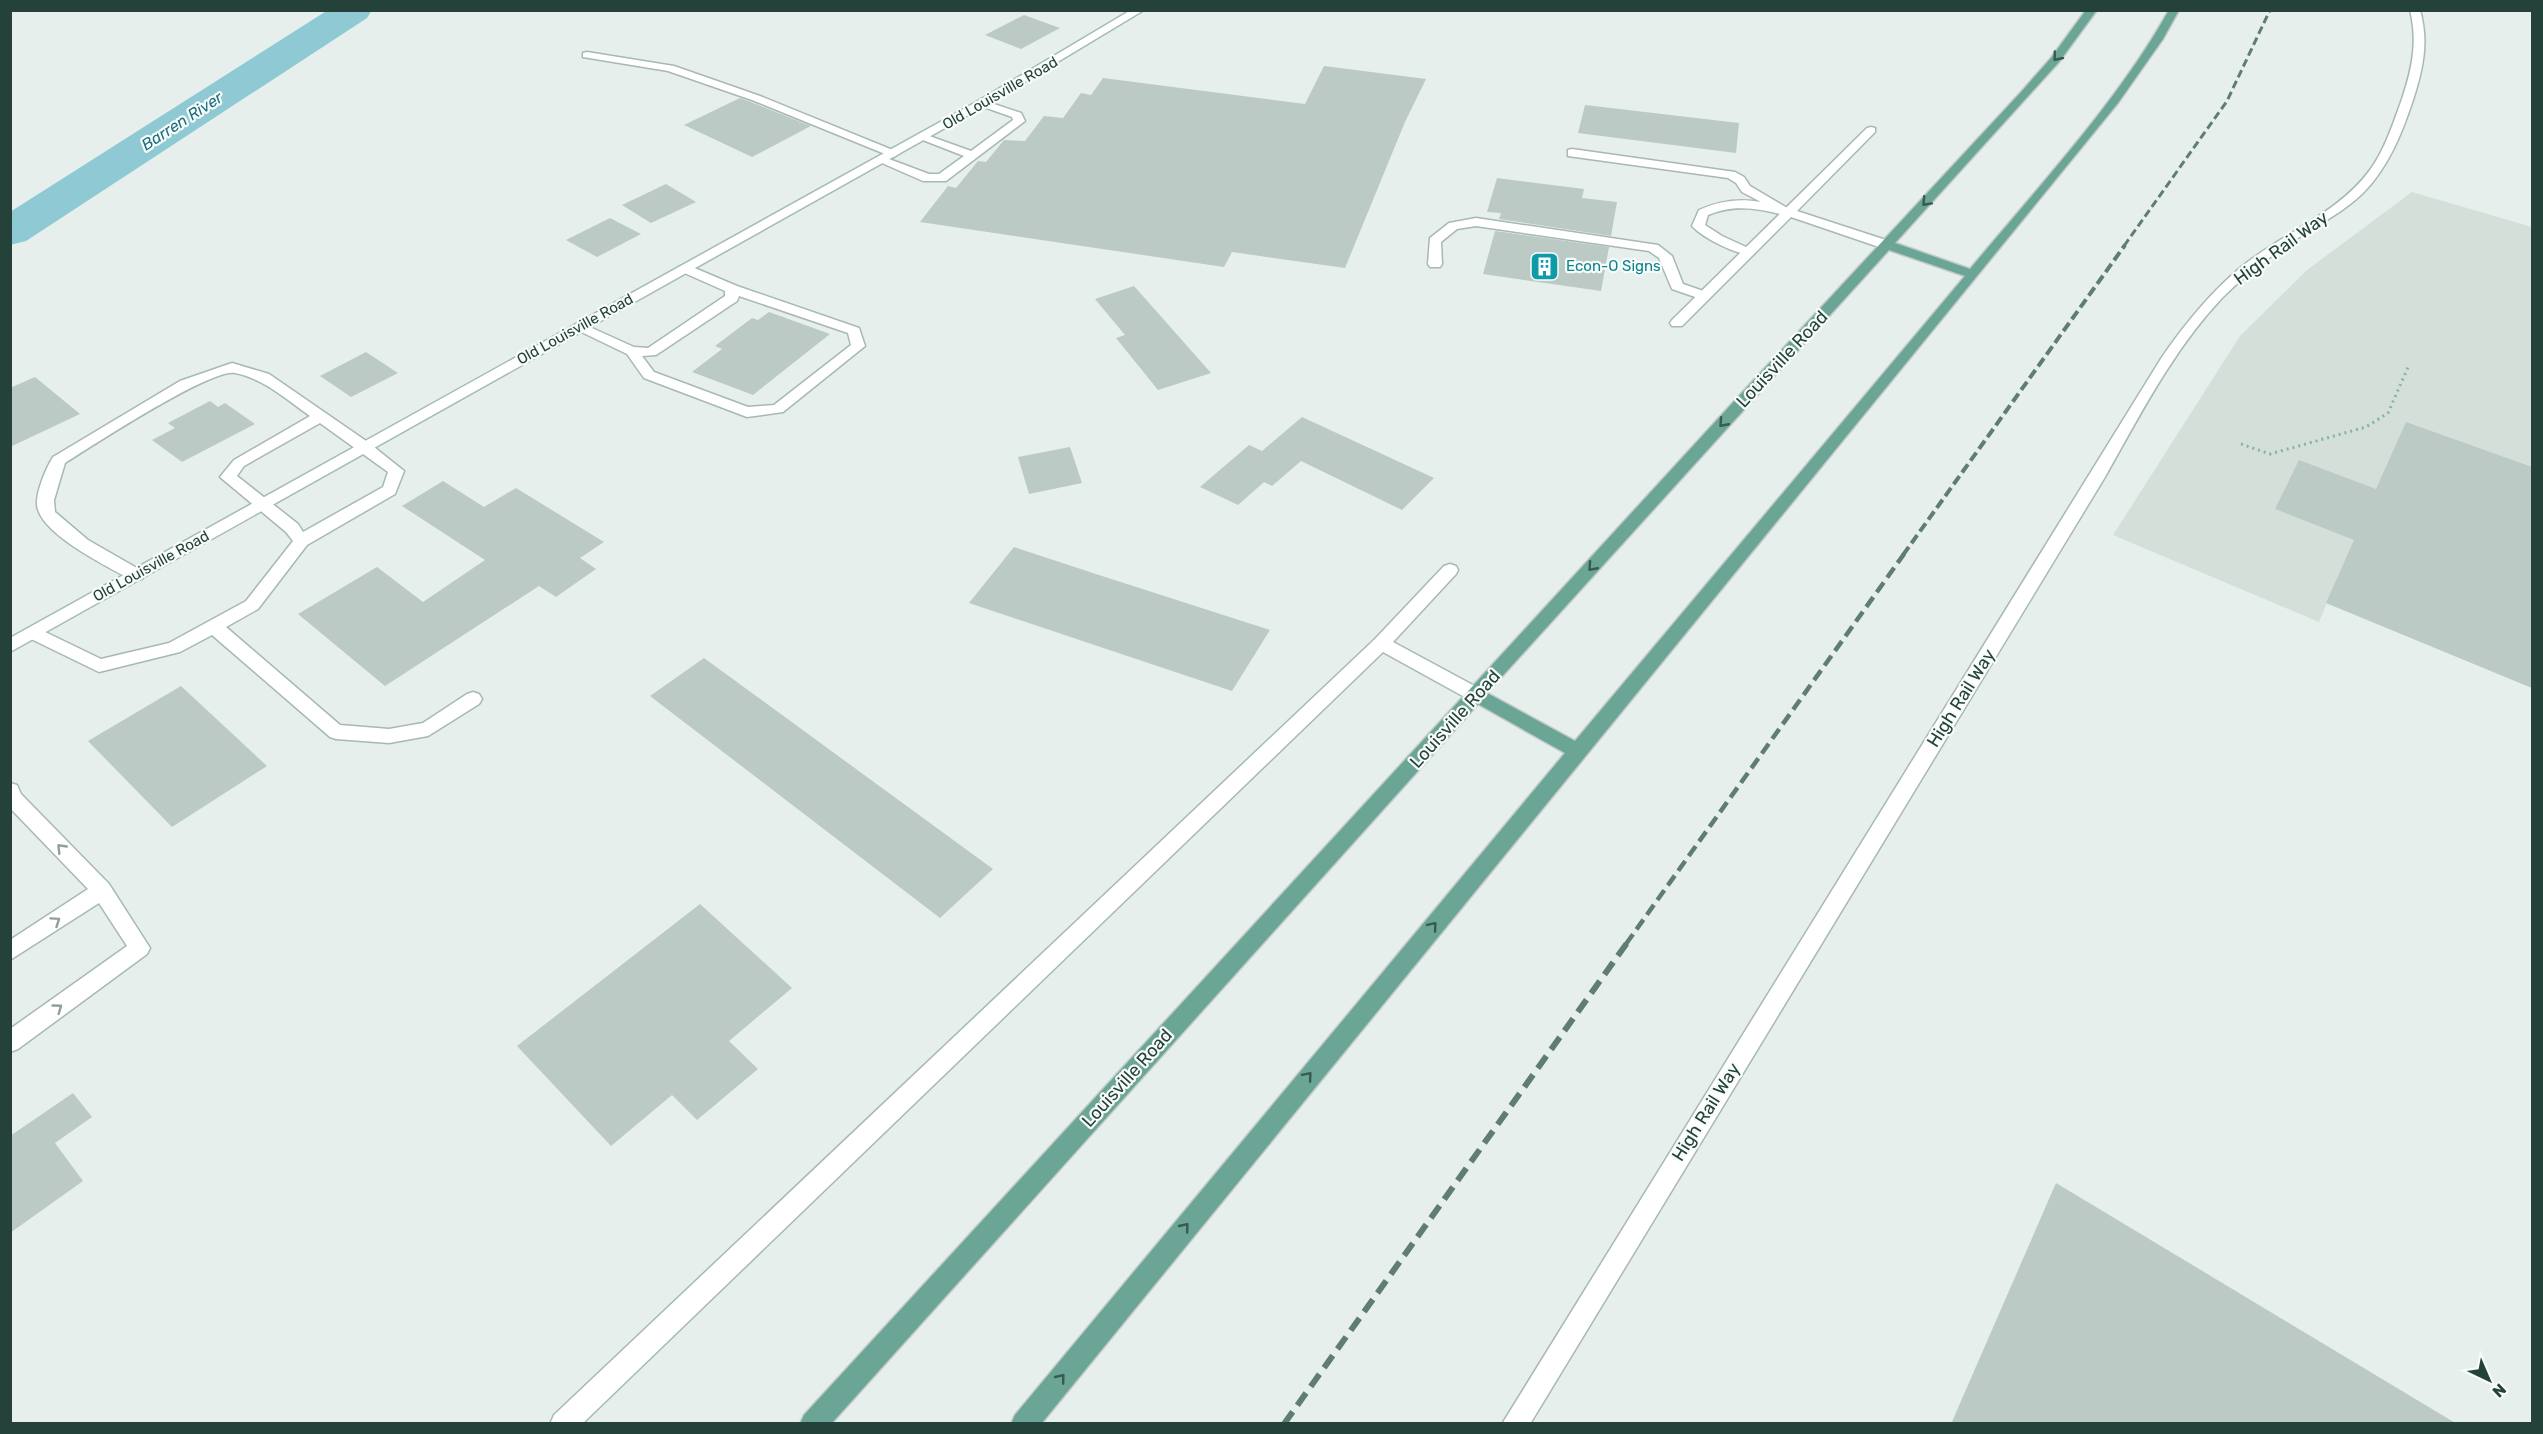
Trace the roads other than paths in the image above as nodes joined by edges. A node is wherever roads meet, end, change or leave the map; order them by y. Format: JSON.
{"nodes":[{"id":1,"x":1139,"y":10,"type":"edge"},
{"id":2,"x":2092,"y":10,"type":"edge"},
{"id":3,"x":2174,"y":10,"type":"edge"},
{"id":4,"x":2415,"y":10,"type":"edge"},
{"id":5,"x":587,"y":55,"type":"dead end"},
{"id":6,"x":982,"y":104,"type":"junction"},
{"id":7,"x":1871,"y":130,"type":"dead end"},
{"id":8,"x":921,"y":137,"type":"junction"},
{"id":9,"x":894,"y":153,"type":"junction"},
{"id":10,"x":1572,"y":153,"type":"dead end"},
{"id":11,"x":975,"y":155,"type":"junction"},
{"id":12,"x":880,"y":160,"type":"junction"},
{"id":13,"x":1788,"y":212,"type":"junction"},
{"id":14,"x":1887,"y":245,"type":"junction"},
{"id":15,"x":1749,"y":251,"type":"junction"},
{"id":16,"x":1435,"y":264,"type":"dead end"},
{"id":17,"x":685,"y":268,"type":"junction"},
{"id":18,"x":1973,"y":274,"type":"junction"},
{"id":19,"x":732,"y":289,"type":"junction"},
{"id":20,"x":1704,"y":296,"type":"junction"},
{"id":21,"x":1677,"y":323,"type":"dead end"},
{"id":22,"x":578,"y":327,"type":"junction"},
{"id":23,"x":632,"y":351,"type":"junction"},
{"id":24,"x":321,"y":416,"type":"junction"},
{"id":25,"x":364,"y":446,"type":"junction"},
{"id":26,"x":263,"y":503,"type":"junction"},
{"id":27,"x":301,"y":541,"type":"junction"},
{"id":28,"x":1450,"y":570,"type":"dead end"},
{"id":29,"x":136,"y":575,"type":"junction"},
{"id":30,"x":213,"y":626,"type":"junction"},
{"id":31,"x":33,"y":633,"type":"junction"},
{"id":32,"x":1381,"y":643,"type":"junction"},
{"id":33,"x":10,"y":646,"type":"edge"},
{"id":34,"x":1476,"y":695,"type":"junction"},
{"id":35,"x":473,"y":699,"type":"dead end"},
{"id":36,"x":1578,"y":751,"type":"junction"},
{"id":37,"x":10,"y":790,"type":"edge"},
{"id":38,"x":102,"y":890,"type":"junction"},
{"id":39,"x":10,"y":951,"type":"edge"},
{"id":40,"x":10,"y":1042,"type":"edge"},
{"id":41,"x":563,"y":1424,"type":"edge"},
{"id":42,"x":813,"y":1424,"type":"edge"},
{"id":43,"x":1024,"y":1424,"type":"edge"},
{"id":44,"x":1515,"y":1424,"type":"edge"}],
"edges":[{"from":1,"to":6,"type":"street","name":"Old Louisville Road"},
{"from":2,"to":14,"type":"main road","name":"Louisville Road","one_way":true},
{"from":3,"to":18,"type":"main road"},
{"from":4,"to":44,"type":"street","name":"High Rail Way"},
{"from":5,"to":9,"type":"street"},
{"from":6,"to":8,"type":"street","name":"Old Louisville Road"},
{"from":6,"to":11,"type":"street"},
{"from":7,"to":13,"type":"street"},
{"from":8,"to":9,"type":"street","name":"Old Louisville Road"},
{"from":8,"to":11,"type":"street"},
{"from":9,"to":12,"type":"street","name":"Old Louisville Road"},
{"from":10,"to":13,"type":"street"},
{"from":11,"to":12,"type":"street"},
{"from":12,"to":17,"type":"street","name":"Old Louisville Road"},
{"from":13,"to":14,"type":"street"},
{"from":13,"to":15,"type":"street"},
{"from":13,"to":15,"type":"street"},
{"from":14,"to":18,"type":"main road"},
{"from":14,"to":34,"type":"main road","name":"Louisville Road","one_way":true},
{"from":15,"to":20,"type":"street"},
{"from":16,"to":20,"type":"street"},
{"from":17,"to":19,"type":"street"},
{"from":17,"to":22,"type":"street","name":"Old Louisville Road"},
{"from":18,"to":36,"type":"main road"},
{"from":19,"to":23,"type":"street"},
{"from":19,"to":23,"type":"street"},
{"from":20,"to":21,"type":"street"},
{"from":22,"to":23,"type":"street"},
{"from":22,"to":25,"type":"street","name":"Old Louisville Road"},
{"from":24,"to":25,"type":"street"},
{"from":24,"to":26,"type":"street"},
{"from":24,"to":29,"type":"street"},
{"from":25,"to":26,"type":"street","name":"Old Louisville Road"},
{"from":25,"to":27,"type":"street"},
{"from":26,"to":27,"type":"street"},
{"from":26,"to":29,"type":"street","name":"Old Louisville Road"},
{"from":27,"to":30,"type":"street"},
{"from":28,"to":32,"type":"street"},
{"from":29,"to":31,"type":"street","name":"Old Louisville Road"},
{"from":30,"to":31,"type":"street"},
{"from":30,"to":35,"type":"street"},
{"from":31,"to":33,"type":"street","name":"Old Louisville Road"},
{"from":32,"to":34,"type":"street"},
{"from":32,"to":41,"type":"street"},
{"from":34,"to":36,"type":"main road"},
{"from":34,"to":42,"type":"main road","name":"Louisville Road"},
{"from":43,"to":36,"type":"main road","one_way":true},
{"from":38,"to":37,"type":"street","one_way":true},
{"from":39,"to":38,"type":"street","one_way":true},
{"from":40,"to":38,"type":"street","one_way":true}]}
